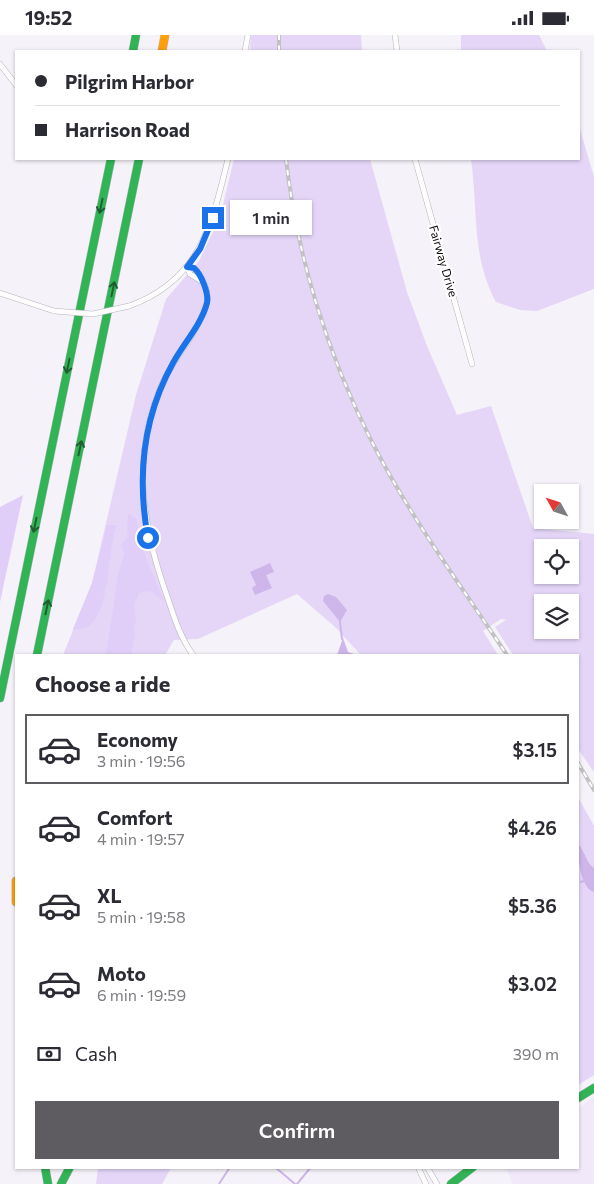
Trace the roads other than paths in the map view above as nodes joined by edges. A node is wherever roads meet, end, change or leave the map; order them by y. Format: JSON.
{"nodes":[{"id":1,"x":136,"y":35,"type":"edge"},
{"id":2,"x":165,"y":35,"type":"edge"},
{"id":3,"x":248,"y":35,"type":"edge"},
{"id":4,"x":395,"y":35,"type":"edge"},
{"id":5,"x":133,"y":50,"type":"edge"},
{"id":6,"x":162,"y":50,"type":"edge"},
{"id":7,"x":245,"y":50,"type":"edge"},
{"id":8,"x":397,"y":50,"type":"edge"},
{"id":9,"x":0,"y":64,"type":"edge"},
{"id":10,"x":15,"y":84,"type":"edge"},
{"id":11,"x":111,"y":160,"type":"edge"},
{"id":12,"x":140,"y":160,"type":"edge"},
{"id":13,"x":228,"y":160,"type":"edge"},
{"id":14,"x":415,"y":160,"type":"edge"},
{"id":15,"x":187,"y":267,"type":"junction"},
{"id":16,"x":0,"y":293,"type":"edge"},
{"id":17,"x":472,"y":364,"type":"dead end"},
{"id":18,"x":37,"y":654,"type":"edge"},
{"id":19,"x":192,"y":654,"type":"edge"},
{"id":20,"x":0,"y":698,"type":"edge"},
{"id":21,"x":594,"y":1088,"type":"edge"},
{"id":22,"x":579,"y":1098,"type":"edge"},
{"id":23,"x":69,"y":1169,"type":"edge"},
{"id":24,"x":419,"y":1169,"type":"edge"},
{"id":25,"x":428,"y":1169,"type":"edge"},
{"id":26,"x":470,"y":1169,"type":"edge"},
{"id":27,"x":45,"y":1171,"type":"edge"},
{"id":28,"x":48,"y":1184,"type":"edge"},
{"id":29,"x":62,"y":1184,"type":"edge"},
{"id":30,"x":426,"y":1184,"type":"edge"},
{"id":31,"x":437,"y":1184,"type":"edge"},
{"id":32,"x":451,"y":1184,"type":"edge"}],
"edges":[{"from":1,"to":5,"type":"main road"},
{"from":2,"to":6,"type":"main road"},
{"from":3,"to":7,"type":"street"},
{"from":4,"to":8,"type":"street"},
{"from":9,"to":10,"type":"street"},
{"from":11,"to":20,"type":"main road","one_way":true},
{"from":18,"to":12,"type":"main road","one_way":true},
{"from":13,"to":15,"type":"street"},
{"from":14,"to":17,"type":"street","name":"Fairway Drive"},
{"from":15,"to":16,"type":"street","bridge":true},
{"from":15,"to":19,"type":"street"},
{"from":21,"to":22,"type":"main road"},
{"from":23,"to":29,"type":"main road"},
{"from":24,"to":30,"type":"street"},
{"from":25,"to":31,"type":"street"},
{"from":26,"to":32,"type":"main road"},
{"from":27,"to":28,"type":"main road"}]}
